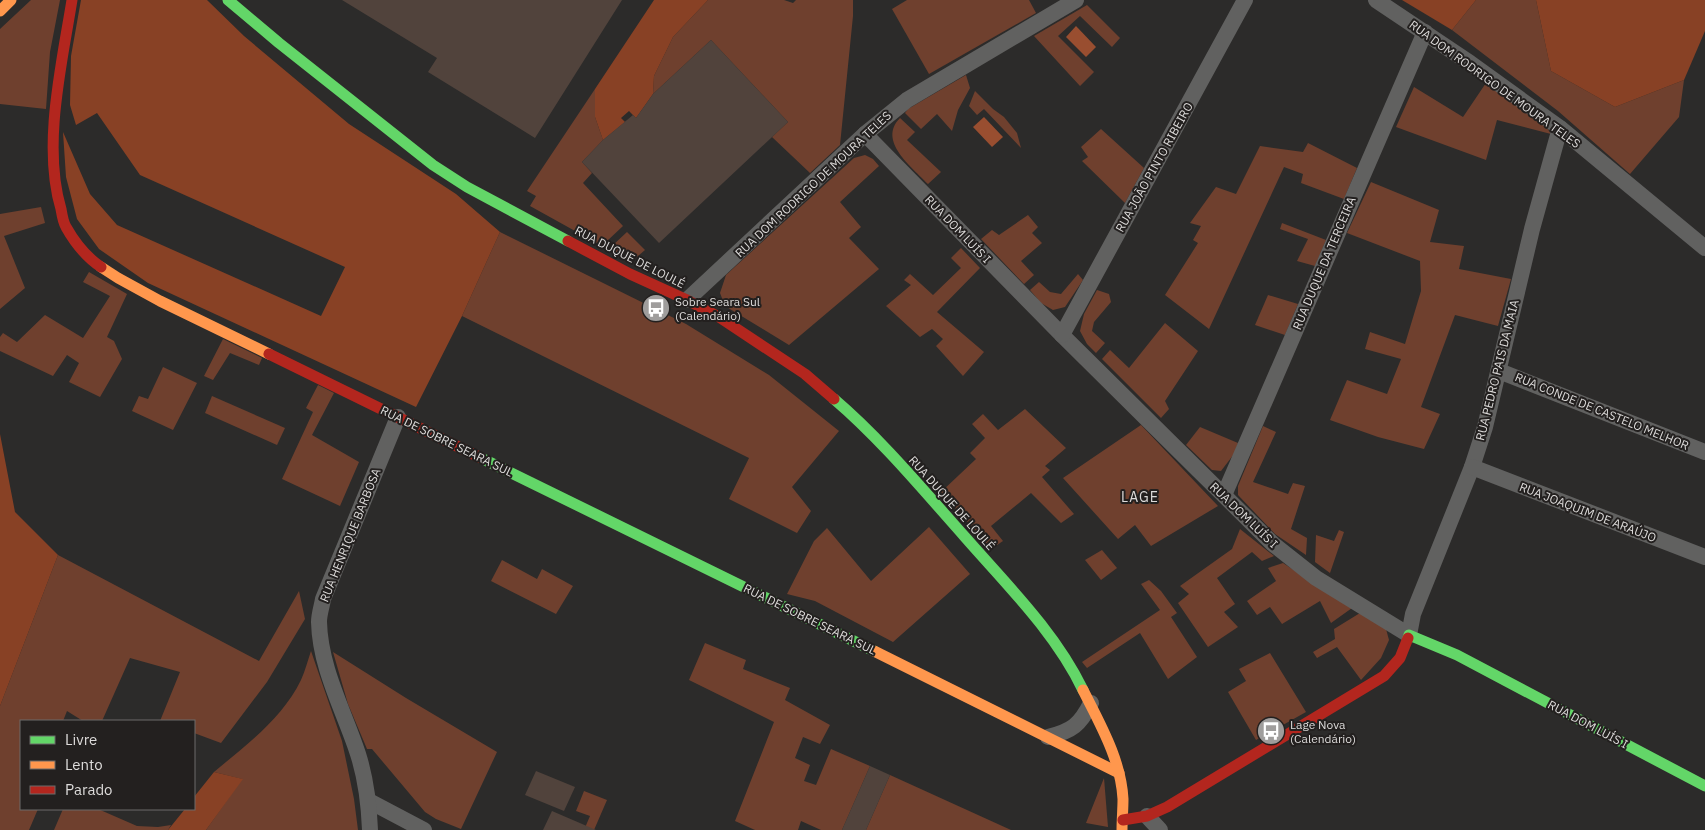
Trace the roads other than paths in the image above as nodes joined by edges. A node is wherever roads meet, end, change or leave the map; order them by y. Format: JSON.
{"nodes":[{"id":1,"x":11,"y":0,"type":"edge"},
{"id":2,"x":72,"y":0,"type":"edge"},
{"id":3,"x":228,"y":0,"type":"edge"},
{"id":4,"x":1076,"y":0,"type":"edge"},
{"id":5,"x":1245,"y":0,"type":"edge"},
{"id":6,"x":1376,"y":0,"type":"edge"},
{"id":7,"x":0,"y":10,"type":"edge"},
{"id":8,"x":1425,"y":32,"type":"junction"},
{"id":9,"x":1560,"y":128,"type":"junction"},
{"id":10,"x":865,"y":134,"type":"junction"},
{"id":11,"x":1705,"y":248,"type":"edge"},
{"id":12,"x":687,"y":300,"type":"junction"},
{"id":13,"x":1062,"y":335,"type":"junction"},
{"id":14,"x":1500,"y":371,"type":"junction"},
{"id":15,"x":398,"y":417,"type":"junction"},
{"id":16,"x":1705,"y":452,"type":"edge"},
{"id":17,"x":1472,"y":467,"type":"junction"},
{"id":18,"x":1224,"y":495,"type":"junction"},
{"id":19,"x":1705,"y":557,"type":"edge"},
{"id":20,"x":1409,"y":635,"type":"junction"},
{"id":21,"x":1091,"y":703,"type":"junction"},
{"id":22,"x":1048,"y":738,"type":"junction"},
{"id":23,"x":1119,"y":773,"type":"junction"},
{"id":24,"x":1705,"y":786,"type":"edge"},
{"id":25,"x":369,"y":801,"type":"junction"},
{"id":26,"x":1147,"y":816,"type":"junction"},
{"id":27,"x":1123,"y":825,"type":"edge"},
{"id":28,"x":370,"y":830,"type":"edge"},
{"id":29,"x":424,"y":830,"type":"edge"},
{"id":30,"x":1160,"y":830,"type":"edge"}],
"edges":[{"from":1,"to":7,"type":"street"},
{"from":2,"to":15,"type":"street","name":"RUA DE SOBRE SEARA SUL"},
{"from":3,"to":12,"type":"street","name":"RUA DUQUE DE LOULÉ"},
{"from":4,"to":10,"type":"street","name":"RUA DOM RODRIGO DE MOURA TELES"},
{"from":5,"to":13,"type":"street","name":"RUA JOÃO PINTO RIBEIRO"},
{"from":6,"to":8,"type":"street","name":"RUA DOM RODRIGO DE MOURA TELES"},
{"from":8,"to":9,"type":"street","name":"RUA DOM RODRIGO DE MOURA TELES"},
{"from":8,"to":18,"type":"street","name":"RUA DUQUE DA TERCEIRA"},
{"from":9,"to":11,"type":"street","name":"RUA DOM RODRIGO DE MOURA TELES"},
{"from":9,"to":14,"type":"street","name":"RUA PEDRO PAIS DA MAIA"},
{"from":10,"to":12,"type":"street","name":"RUA DOM RODRIGO DE MOURA TELES"},
{"from":10,"to":13,"type":"street","name":"RUA DOM LUÍS I"},
{"from":12,"to":21,"type":"street","name":"RUA DUQUE DE LOULÉ"},
{"from":13,"to":18,"type":"street","name":"RUA DOM LUÍS I"},
{"from":14,"to":16,"type":"street","name":"RUA CONDE DE CASTELO MELHOR"},
{"from":14,"to":17,"type":"street","name":"RUA PEDRO PAIS DA MAIA"},
{"from":15,"to":22,"type":"street","name":"RUA DE SOBRE SEARA SUL"},
{"from":15,"to":25,"type":"street","name":"RUA HENRIQUE BARBOSA"},
{"from":17,"to":19,"type":"street","name":"RUA JOAQUIM DE ARAÚJO"},
{"from":17,"to":20,"type":"street","name":"RUA PEDRO PAIS DA MAIA"},
{"from":18,"to":20,"type":"street","name":"RUA DOM LUÍS I"},
{"from":20,"to":24,"type":"street","name":"RUA DOM LUÍS I"},
{"from":20,"to":26,"type":"street"},
{"from":21,"to":22,"type":"street"},
{"from":21,"to":23,"type":"street","name":"RUA DUQUE DE LOULÉ"},
{"from":22,"to":23,"type":"street","name":"RUA DE SOBRE SEARA SUL"},
{"from":23,"to":27,"type":"street","name":"RUA DUQUE DE LOULÉ"},
{"from":25,"to":28,"type":"street","name":"RUA HENRIQUE BARBOSA"},
{"from":25,"to":29,"type":"street"},
{"from":26,"to":27,"type":"street"},
{"from":26,"to":30,"type":"street"}]}
